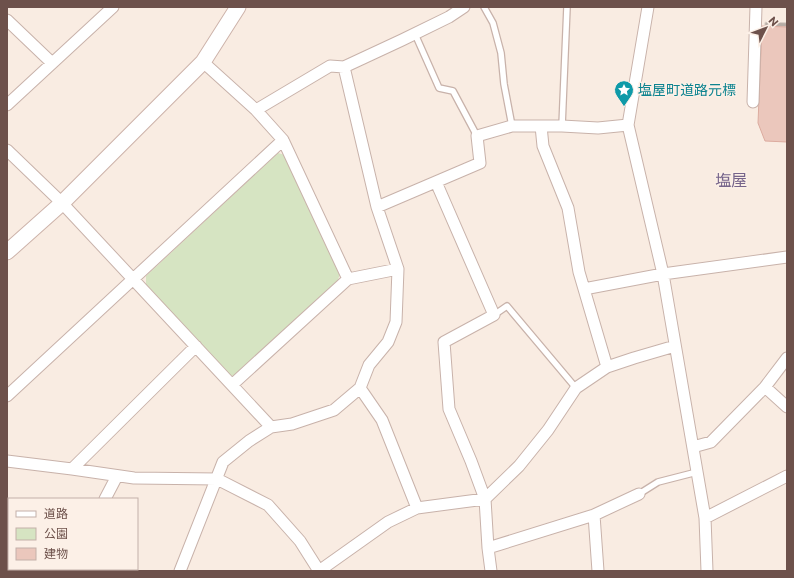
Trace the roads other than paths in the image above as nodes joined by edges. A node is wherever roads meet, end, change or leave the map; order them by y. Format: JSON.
{"nodes":[{"id":1,"x":113,"y":7,"type":"edge"},
{"id":2,"x":238,"y":7,"type":"edge"},
{"id":3,"x":464,"y":7,"type":"edge"},
{"id":4,"x":484,"y":7,"type":"edge"},
{"id":5,"x":567,"y":7,"type":"edge"},
{"id":6,"x":648,"y":7,"type":"edge"},
{"id":7,"x":756,"y":7,"type":"edge"},
{"id":8,"x":7,"y":20,"type":"edge"},
{"id":9,"x":414,"y":34,"type":"junction"},
{"id":10,"x":52,"y":62,"type":"junction"},
{"id":11,"x":203,"y":62,"type":"junction"},
{"id":12,"x":344,"y":67,"type":"junction"},
{"id":13,"x":753,"y":102,"type":"dead end"},
{"id":14,"x":7,"y":104,"type":"edge"},
{"id":15,"x":256,"y":110,"type":"junction"},
{"id":16,"x":628,"y":125,"type":"junction"},
{"id":17,"x":512,"y":126,"type":"junction"},
{"id":18,"x":541,"y":126,"type":"junction"},
{"id":19,"x":562,"y":126,"type":"junction"},
{"id":20,"x":477,"y":136,"type":"junction"},
{"id":21,"x":283,"y":140,"type":"junction"},
{"id":22,"x":7,"y":150,"type":"edge"},
{"id":23,"x":436,"y":182,"type":"junction"},
{"id":24,"x":62,"y":203,"type":"junction"},
{"id":25,"x":377,"y":207,"type":"junction"},
{"id":26,"x":7,"y":252,"type":"edge"},
{"id":27,"x":787,"y":257,"type":"edge"},
{"id":28,"x":398,"y":269,"type":"junction"},
{"id":29,"x":663,"y":274,"type":"junction"},
{"id":30,"x":133,"y":279,"type":"junction"},
{"id":31,"x":348,"y":279,"type":"junction"},
{"id":32,"x":584,"y":290,"type":"junction"},
{"id":33,"x":494,"y":315,"type":"junction"},
{"id":34,"x":196,"y":346,"type":"junction"},
{"id":35,"x":675,"y":346,"type":"junction"},
{"id":36,"x":787,"y":358,"type":"edge"},
{"id":37,"x":607,"y":367,"type":"junction"},
{"id":38,"x":232,"y":385,"type":"junction"},
{"id":39,"x":765,"y":386,"type":"junction"},
{"id":40,"x":360,"y":388,"type":"junction"},
{"id":41,"x":576,"y":388,"type":"junction"},
{"id":42,"x":7,"y":396,"type":"edge"},
{"id":43,"x":787,"y":407,"type":"edge"},
{"id":44,"x":271,"y":427,"type":"junction"},
{"id":45,"x":692,"y":447,"type":"junction"},
{"id":46,"x":7,"y":462,"type":"edge"},
{"id":47,"x":72,"y":469,"type":"junction"},
{"id":48,"x":697,"y":472,"type":"junction"},
{"id":49,"x":117,"y":476,"type":"junction"},
{"id":50,"x":787,"y":476,"type":"edge"},
{"id":51,"x":217,"y":479,"type":"junction"},
{"id":52,"x":639,"y":494,"type":"joint"},
{"id":53,"x":106,"y":498,"type":"edge"},
{"id":54,"x":485,"y":499,"type":"junction"},
{"id":55,"x":417,"y":508,"type":"junction"},
{"id":56,"x":594,"y":515,"type":"junction"},
{"id":57,"x":705,"y":518,"type":"junction"},
{"id":58,"x":488,"y":548,"type":"junction"},
{"id":59,"x":180,"y":571,"type":"edge"},
{"id":60,"x":319,"y":571,"type":"edge"},
{"id":61,"x":491,"y":571,"type":"edge"},
{"id":62,"x":598,"y":571,"type":"edge"},
{"id":63,"x":707,"y":571,"type":"edge"}],
"edges":[{"from":1,"to":10,"type":"street"},
{"from":2,"to":11,"type":"street"},
{"from":3,"to":9,"type":"street"},
{"from":4,"to":17,"type":"lane"},
{"from":5,"to":19,"type":"lane"},
{"from":6,"to":16,"type":"street"},
{"from":7,"to":13,"type":"street"},
{"from":8,"to":10,"type":"street"},
{"from":9,"to":12,"type":"street"},
{"from":9,"to":20,"type":"lane"},
{"from":10,"to":14,"type":"street"},
{"from":11,"to":15,"type":"street"},
{"from":11,"to":24,"type":"street"},
{"from":12,"to":15,"type":"street"},
{"from":12,"to":25,"type":"street"},
{"from":15,"to":21,"type":"street"},
{"from":16,"to":19,"type":"street"},
{"from":16,"to":29,"type":"street"},
{"from":17,"to":18,"type":"street"},
{"from":17,"to":20,"type":"street"},
{"from":18,"to":19,"type":"street"},
{"from":18,"to":32,"type":"street"},
{"from":20,"to":23,"type":"street"},
{"from":21,"to":30,"type":"street"},
{"from":21,"to":31,"type":"street"},
{"from":22,"to":24,"type":"street"},
{"from":23,"to":25,"type":"street"},
{"from":23,"to":33,"type":"street"},
{"from":24,"to":26,"type":"street"},
{"from":24,"to":30,"type":"street"},
{"from":25,"to":28,"type":"street"},
{"from":27,"to":29,"type":"street"},
{"from":28,"to":31,"type":"street"},
{"from":28,"to":40,"type":"street"},
{"from":29,"to":32,"type":"street"},
{"from":29,"to":35,"type":"street"},
{"from":30,"to":34,"type":"street"},
{"from":30,"to":42,"type":"street"},
{"from":31,"to":38,"type":"street"},
{"from":32,"to":37,"type":"street"},
{"from":33,"to":41,"type":"lane"},
{"from":33,"to":54,"type":"street"},
{"from":34,"to":38,"type":"street"},
{"from":34,"to":47,"type":"street"},
{"from":35,"to":37,"type":"street"},
{"from":35,"to":45,"type":"street"},
{"from":36,"to":39,"type":"street"},
{"from":37,"to":41,"type":"street"},
{"from":38,"to":44,"type":"street"},
{"from":39,"to":43,"type":"street"},
{"from":39,"to":45,"type":"street"},
{"from":40,"to":44,"type":"street"},
{"from":40,"to":55,"type":"street"},
{"from":41,"to":54,"type":"street"},
{"from":44,"to":51,"type":"street"},
{"from":45,"to":48,"type":"street"},
{"from":46,"to":47,"type":"street"},
{"from":47,"to":49,"type":"street"},
{"from":48,"to":52,"type":"lane"},
{"from":48,"to":57,"type":"street"},
{"from":49,"to":51,"type":"street"},
{"from":49,"to":53,"type":"street"},
{"from":50,"to":57,"type":"street"},
{"from":51,"to":59,"type":"street"},
{"from":51,"to":60,"type":"street"},
{"from":52,"to":56,"type":"street"},
{"from":54,"to":55,"type":"street"},
{"from":54,"to":58,"type":"street"},
{"from":55,"to":60,"type":"street"},
{"from":56,"to":58,"type":"street"},
{"from":56,"to":62,"type":"street"},
{"from":57,"to":63,"type":"street"},
{"from":58,"to":61,"type":"street"}]}
